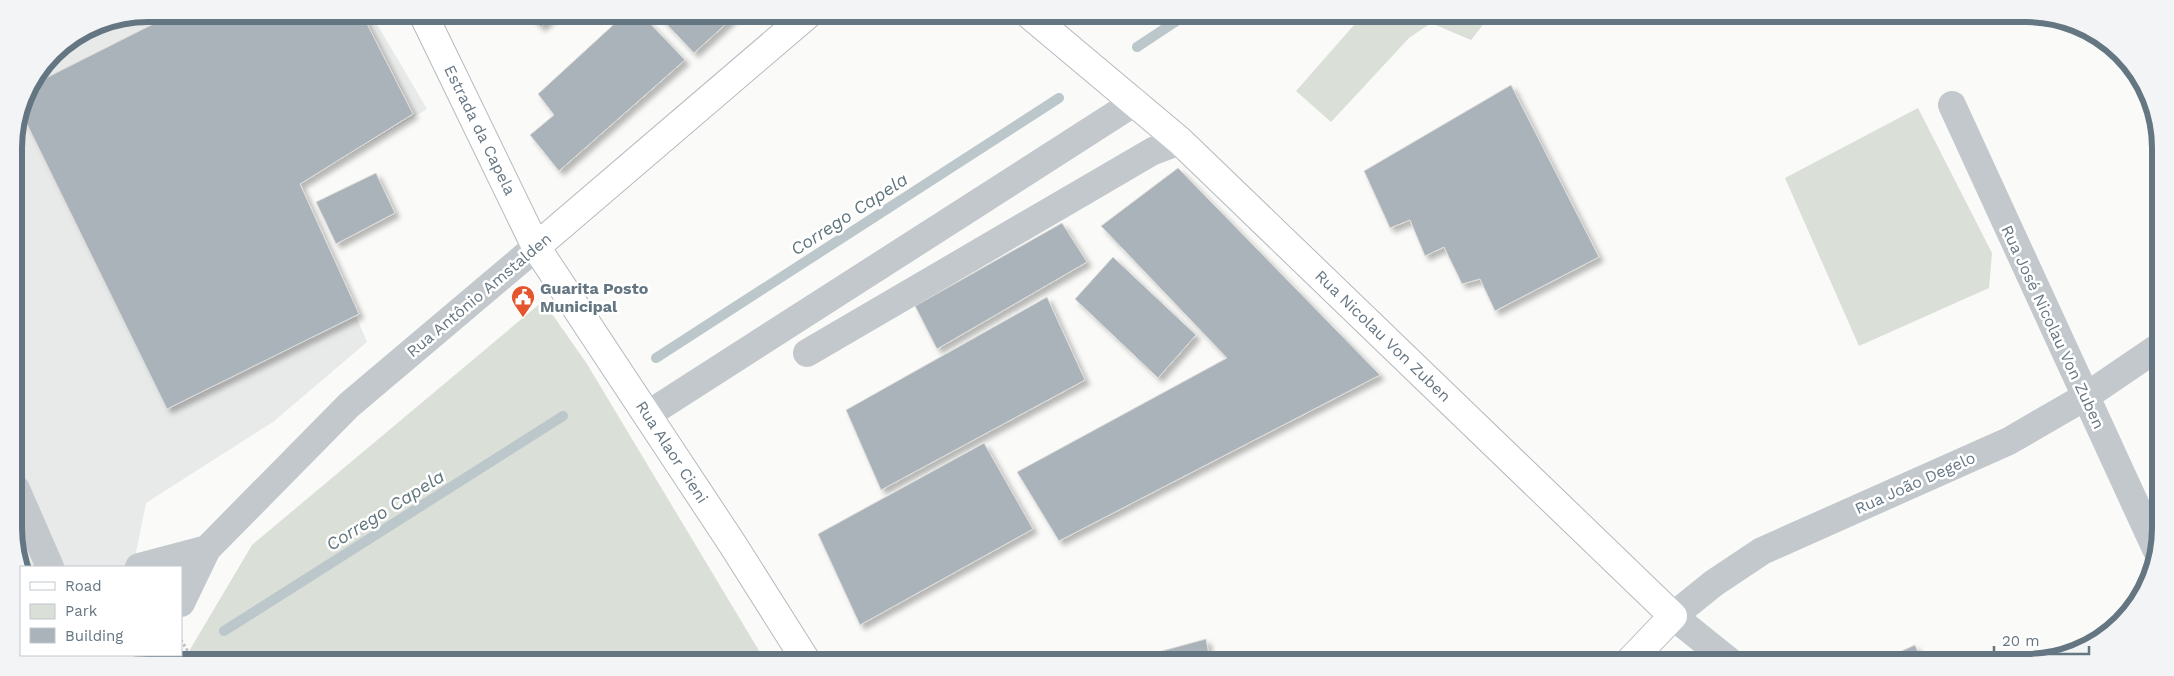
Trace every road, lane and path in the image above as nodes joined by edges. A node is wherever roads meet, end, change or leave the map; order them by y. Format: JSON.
{"nodes":[{"id":1,"x":427,"y":23,"type":"edge"},
{"id":2,"x":798,"y":23,"type":"edge"},
{"id":3,"x":1039,"y":23,"type":"edge"},
{"id":4,"x":1135,"y":102,"type":"junction"},
{"id":5,"x":1952,"y":105,"type":"dead end"},
{"id":6,"x":1180,"y":141,"type":"junction"},
{"id":7,"x":536,"y":247,"type":"junction"},
{"id":8,"x":2152,"y":351,"type":"edge"},
{"id":9,"x":807,"y":353,"type":"dead end"},
{"id":10,"x":2085,"y":397,"type":"junction"},
{"id":11,"x":648,"y":415,"type":"junction"},
{"id":12,"x":22,"y":503,"type":"edge"},
{"id":13,"x":2151,"y":537,"type":"edge"},
{"id":14,"x":207,"y":549,"type":"junction"},
{"id":15,"x":50,"y":566,"type":"edge"},
{"id":16,"x":143,"y":566,"type":"edge"},
{"id":17,"x":182,"y":601,"type":"edge"},
{"id":18,"x":1673,"y":616,"type":"junction"},
{"id":19,"x":182,"y":642,"type":"edge"},
{"id":20,"x":1637,"y":653,"type":"edge"},
{"id":21,"x":1718,"y":653,"type":"edge"},
{"id":22,"x":190,"y":654,"type":"edge"},
{"id":23,"x":802,"y":654,"type":"edge"}],
"edges":[{"from":1,"to":7,"type":"main road","name":"Estrada da Capela"},
{"from":2,"to":7,"type":"main road","name":"Rua Antônio Amstalden"},
{"from":3,"to":4,"type":"main road","name":"Rua Nicolau Von Zuben"},
{"from":4,"to":6,"type":"main road","name":"Rua Nicolau Von Zuben"},
{"from":4,"to":11,"type":"street"},
{"from":5,"to":10,"type":"street","name":"Rua José Nicolau Von Zuben"},
{"from":6,"to":9,"type":"street"},
{"from":6,"to":18,"type":"main road","name":"Rua Nicolau Von Zuben"},
{"from":7,"to":11,"type":"main road","name":"Rua Alaor Cieni"},
{"from":7,"to":14,"type":"street","name":"Rua Antônio Amstalden"},
{"from":8,"to":10,"type":"street","name":"Rua João Degelo"},
{"from":10,"to":13,"type":"street","name":"Rua José Nicolau Von Zuben"},
{"from":10,"to":18,"type":"street","name":"Rua João Degelo"},
{"from":11,"to":23,"type":"main road","name":"Rua Alaor Cieni"},
{"from":12,"to":15,"type":"street"},
{"from":14,"to":16,"type":"street"},
{"from":14,"to":17,"type":"street","name":"Rua Antônio Amstalden"},
{"from":18,"to":20,"type":"main road"},
{"from":18,"to":21,"type":"street","name":"Rua Nicolau Von Zuben"},
{"from":19,"to":22,"type":"path"}]}
